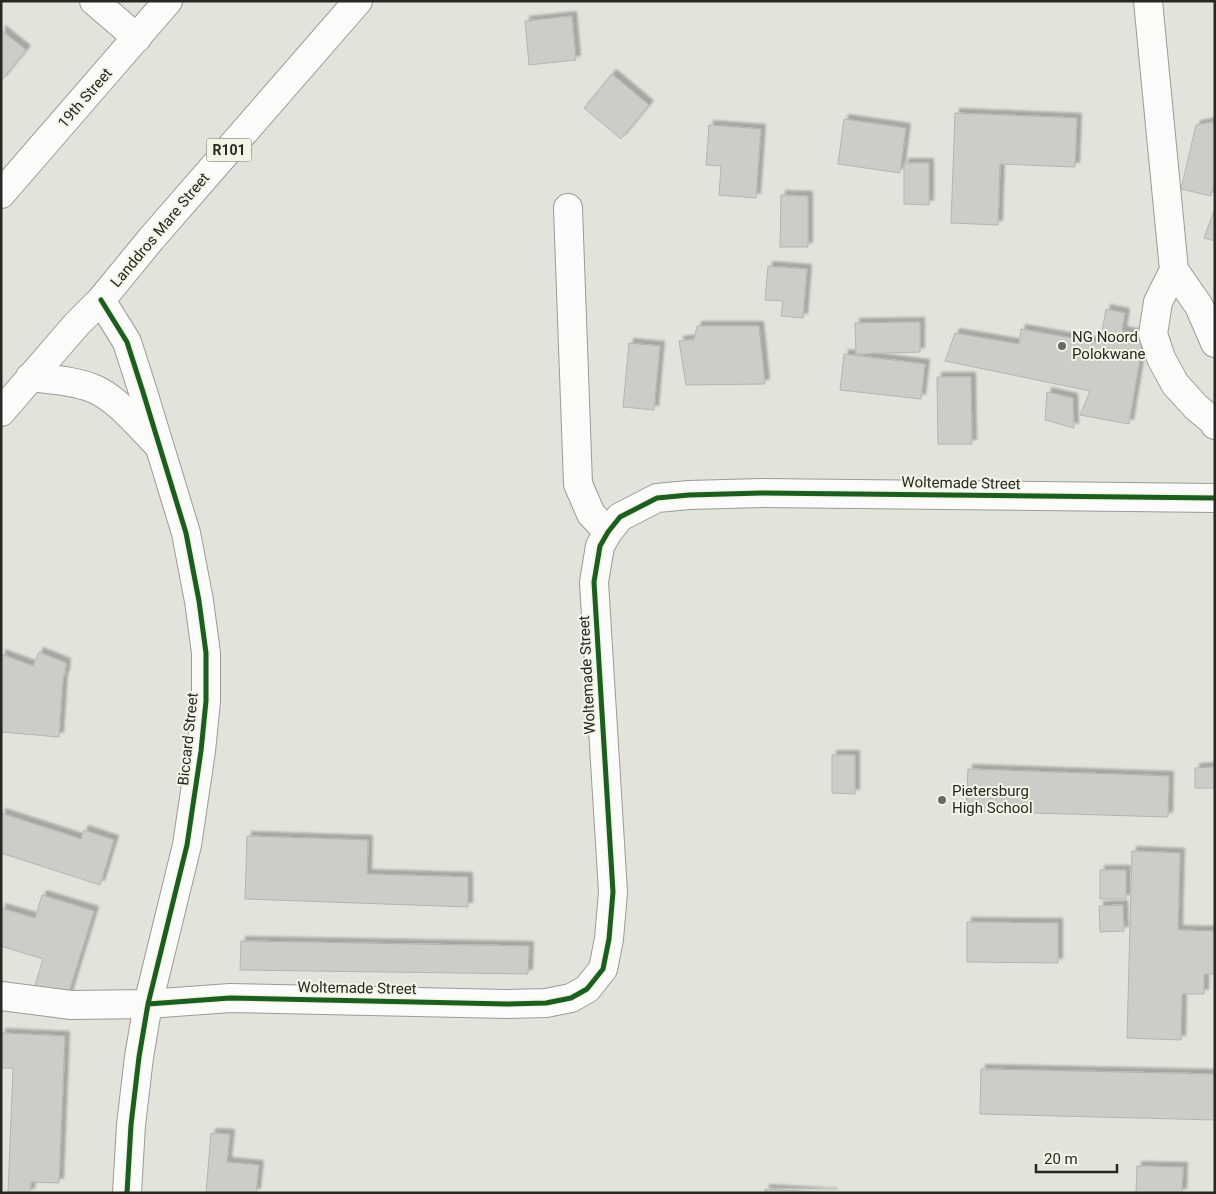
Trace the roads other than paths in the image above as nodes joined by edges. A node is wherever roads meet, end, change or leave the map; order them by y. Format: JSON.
{"nodes":[{"id":1,"x":94,"y":1,"type":"edge"},
{"id":2,"x":168,"y":1,"type":"edge"},
{"id":3,"x":358,"y":1,"type":"edge"},
{"id":4,"x":1148,"y":1,"type":"edge"},
{"id":5,"x":137,"y":38,"type":"junction"},
{"id":6,"x":1,"y":194,"type":"edge"},
{"id":7,"x":568,"y":208,"type":"dead end"},
{"id":8,"x":1174,"y":270,"type":"junction"},
{"id":9,"x":101,"y":300,"type":"junction"},
{"id":10,"x":1215,"y":343,"type":"edge"},
{"id":11,"x":30,"y":377,"type":"junction"},
{"id":12,"x":1,"y":412,"type":"edge"},
{"id":13,"x":1215,"y":423,"type":"edge"},
{"id":14,"x":159,"y":446,"type":"junction"},
{"id":15,"x":1215,"y":498,"type":"edge"},
{"id":16,"x":608,"y":532,"type":"junction"},
{"id":17,"x":1,"y":996,"type":"edge"},
{"id":18,"x":148,"y":1004,"type":"junction"},
{"id":19,"x":127,"y":1193,"type":"edge"}],
"edges":[{"from":1,"to":5,"type":"street"},
{"from":2,"to":5,"type":"street","name":"19th Street"},
{"from":3,"to":9,"type":"street","name":"Landdros Mare Street","number":"R101"},
{"from":4,"to":8,"type":"street"},
{"from":5,"to":6,"type":"street","name":"19th Street"},
{"from":7,"to":16,"type":"street"},
{"from":8,"to":10,"type":"street"},
{"from":8,"to":13,"type":"street"},
{"from":9,"to":11,"type":"street","name":"Landdros Mare Street","number":"R101"},
{"from":9,"to":14,"type":"street","name":"Biccard Street"},
{"from":11,"to":12,"type":"street","name":"Landdros Mare Street","number":"R101"},
{"from":11,"to":14,"type":"street"},
{"from":14,"to":18,"type":"street","name":"Biccard Street"},
{"from":15,"to":16,"type":"street","name":"Woltemade Street"},
{"from":16,"to":18,"type":"street","name":"Woltemade Street"},
{"from":17,"to":18,"type":"street","name":"Woltemade Street"},
{"from":18,"to":19,"type":"street","name":"Biccard Street"}]}
